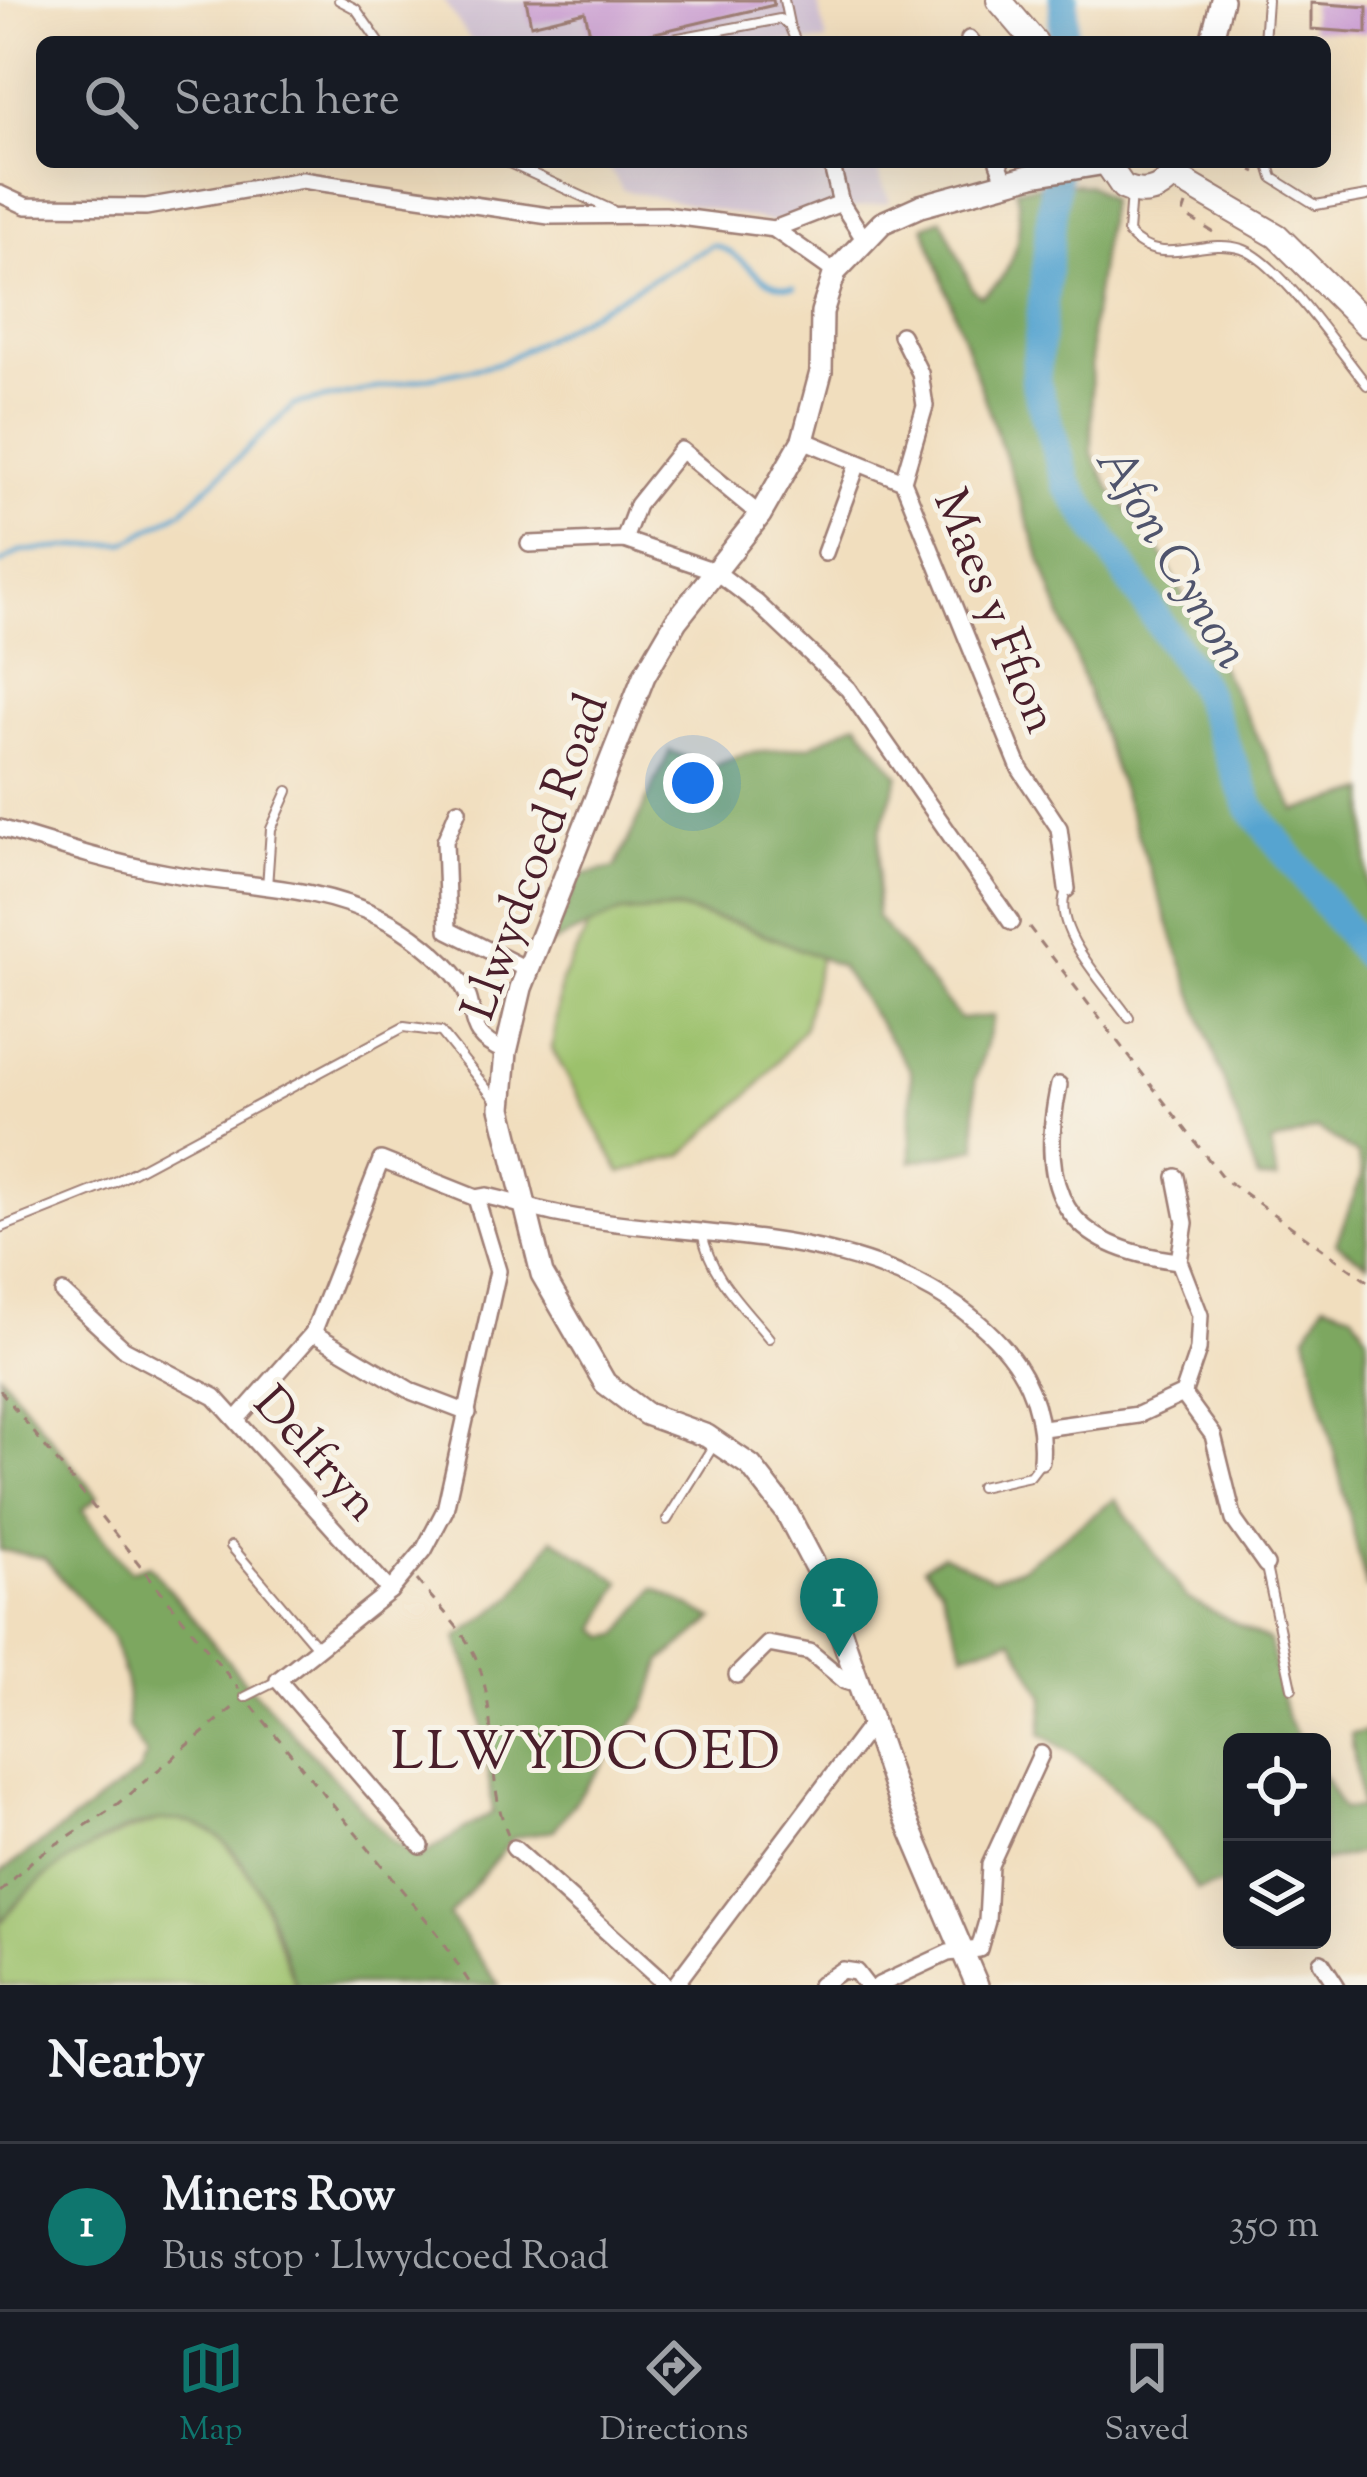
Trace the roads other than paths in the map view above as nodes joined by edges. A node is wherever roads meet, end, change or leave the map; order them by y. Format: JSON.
{"nodes":[{"id":1,"x":338,"y":0,"type":"edge"},
{"id":2,"x":784,"y":0,"type":"edge"},
{"id":3,"x":998,"y":0,"type":"edge"},
{"id":4,"x":1222,"y":0,"type":"edge"},
{"id":5,"x":1267,"y":0,"type":"edge"},
{"id":6,"x":789,"y":25,"type":"junction"},
{"id":7,"x":375,"y":36,"type":"edge"},
{"id":8,"x":689,"y":36,"type":"edge"},
{"id":9,"x":794,"y":36,"type":"edge"},
{"id":10,"x":1030,"y":36,"type":"edge"},
{"id":11,"x":1213,"y":36,"type":"edge"},
{"id":12,"x":1264,"y":36,"type":"edge"},
{"id":13,"x":520,"y":168,"type":"edge"},
{"id":14,"x":832,"y":168,"type":"edge"},
{"id":15,"x":1074,"y":168,"type":"edge"},
{"id":16,"x":1102,"y":168,"type":"edge"},
{"id":17,"x":1270,"y":168,"type":"edge"},
{"id":18,"x":1176,"y":169,"type":"edge"},
{"id":19,"x":1002,"y":172,"type":"edge"},
{"id":20,"x":1132,"y":191,"type":"junction"},
{"id":21,"x":0,"y":194,"type":"edge"},
{"id":22,"x":1367,"y":196,"type":"edge"},
{"id":23,"x":841,"y":203,"type":"junction"},
{"id":24,"x":624,"y":216,"type":"junction"},
{"id":25,"x":774,"y":229,"type":"junction"},
{"id":26,"x":864,"y":239,"type":"junction"},
{"id":27,"x":835,"y":272,"type":"junction"},
{"id":28,"x":1367,"y":325,"type":"edge"},
{"id":29,"x":901,"y":335,"type":"dead end"},
{"id":30,"x":1367,"y":385,"type":"edge"},
{"id":31,"x":803,"y":440,"type":"junction"},
{"id":32,"x":858,"y":463,"type":"junction"},
{"id":33,"x":903,"y":481,"type":"junction"},
{"id":34,"x":760,"y":515,"type":"junction"},
{"id":35,"x":624,"y":540,"type":"junction"},
{"id":36,"x":529,"y":544,"type":"dead end"},
{"id":37,"x":825,"y":554,"type":"dead end"},
{"id":38,"x":715,"y":571,"type":"junction"},
{"id":39,"x":288,"y":791,"type":"dead end"},
{"id":40,"x":458,"y":811,"type":"dead end"},
{"id":41,"x":0,"y":828,"type":"edge"},
{"id":42,"x":267,"y":887,"type":"junction"},
{"id":43,"x":1067,"y":889,"type":"joint"},
{"id":44,"x":1011,"y":922,"type":"road end"},
{"id":45,"x":528,"y":970,"type":"junction"},
{"id":46,"x":1129,"y":1018,"type":"dead end"},
{"id":47,"x":506,"y":1052,"type":"junction"},
{"id":48,"x":1059,"y":1085,"type":"dead end"},
{"id":49,"x":502,"y":1108,"type":"junction"},
{"id":50,"x":1176,"y":1177,"type":"dead end"},
{"id":51,"x":476,"y":1198,"type":"junction"},
{"id":52,"x":521,"y":1203,"type":"junction"},
{"id":53,"x":0,"y":1228,"type":"edge"},
{"id":54,"x":702,"y":1230,"type":"junction"},
{"id":55,"x":1179,"y":1261,"type":"junction"},
{"id":56,"x":63,"y":1293,"type":"dead end"},
{"id":57,"x":313,"y":1333,"type":"junction"},
{"id":58,"x":769,"y":1338,"type":"dead end"},
{"id":59,"x":1183,"y":1394,"type":"junction"},
{"id":60,"x":468,"y":1413,"type":"junction"},
{"id":61,"x":238,"y":1418,"type":"junction"},
{"id":62,"x":1043,"y":1428,"type":"junction"},
{"id":63,"x":716,"y":1442,"type":"junction"},
{"id":64,"x":1041,"y":1461,"type":"joint"},
{"id":65,"x":980,"y":1487,"type":"dead end"},
{"id":66,"x":668,"y":1520,"type":"dead end"},
{"id":67,"x":231,"y":1546,"type":"dead end"},
{"id":68,"x":1266,"y":1565,"type":"joint"},
{"id":69,"x":390,"y":1591,"type":"junction"},
{"id":70,"x":318,"y":1648,"type":"junction"},
{"id":71,"x":737,"y":1676,"type":"dead end"},
{"id":72,"x":278,"y":1680,"type":"junction"},
{"id":73,"x":861,"y":1686,"type":"junction"},
{"id":74,"x":1292,"y":1688,"type":"dead end"},
{"id":75,"x":245,"y":1697,"type":"road end"},
{"id":76,"x":871,"y":1724,"type":"junction"},
{"id":77,"x":1041,"y":1754,"type":"dead end"},
{"id":78,"x":421,"y":1846,"type":"dead end"},
{"id":79,"x":514,"y":1848,"type":"road end"},
{"id":80,"x":964,"y":1954,"type":"junction"},
{"id":81,"x":1322,"y":1963,"type":"dead end"},
{"id":82,"x":671,"y":1985,"type":"edge"},
{"id":83,"x":820,"y":1985,"type":"edge"},
{"id":84,"x":866,"y":1985,"type":"edge"},
{"id":85,"x":878,"y":1985,"type":"edge"},
{"id":86,"x":977,"y":1985,"type":"edge"},
{"id":87,"x":1336,"y":1985,"type":"edge"}],
"edges":[{"from":1,"to":7,"type":"lane"},
{"from":2,"to":6,"type":"lane"},
{"from":3,"to":10,"type":"main road"},
{"from":4,"to":11,"type":"main road"},
{"from":5,"to":12,"type":"lane"},
{"from":6,"to":8,"type":"lane"},
{"from":6,"to":9,"type":"lane"},
{"from":13,"to":24,"type":"lane"},
{"from":14,"to":23,"type":"street"},
{"from":15,"to":19,"type":"main road","name":"Llwydcoed Road"},
{"from":16,"to":20,"type":"main road"},
{"from":17,"to":22,"type":"lane"},
{"from":18,"to":20,"type":"main road"},
{"from":18,"to":28,"type":"main road"},
{"from":19,"to":26,"type":"main road","name":"Llwydcoed Road"},
{"from":20,"to":30,"type":"lane"},
{"from":21,"to":24,"type":"street"},
{"from":23,"to":25,"type":"street"},
{"from":23,"to":26,"type":"street"},
{"from":24,"to":25,"type":"street"},
{"from":25,"to":27,"type":"street"},
{"from":26,"to":27,"type":"main road","name":"Llwydcoed Road"},
{"from":27,"to":31,"type":"main road","name":"Llwydcoed Road"},
{"from":29,"to":33,"type":"street","name":"Maes y Ffion"},
{"from":31,"to":32,"type":"street","name":"Maes y Ffion"},
{"from":31,"to":34,"type":"main road","name":"Llwydcoed Road"},
{"from":32,"to":33,"type":"street","name":"Maes y Ffion"},
{"from":32,"to":37,"type":"street"},
{"from":33,"to":43,"type":"street","name":"Maes y Ffion"},
{"from":34,"to":35,"type":"street"},
{"from":34,"to":38,"type":"main road","name":"Llwydcoed Road"},
{"from":35,"to":36,"type":"street"},
{"from":35,"to":38,"type":"street"},
{"from":38,"to":44,"type":"street"},
{"from":38,"to":45,"type":"main road","name":"Llwydcoed Road"},
{"from":39,"to":42,"type":"lane"},
{"from":40,"to":45,"type":"street"},
{"from":41,"to":42,"type":"street"},
{"from":42,"to":47,"type":"street"},
{"from":43,"to":46,"type":"lane"},
{"from":45,"to":47,"type":"main road","name":"Llwydcoed Road"},
{"from":47,"to":49,"type":"main road","name":"Llwydcoed Road"},
{"from":48,"to":55,"type":"street"},
{"from":49,"to":52,"type":"main road","name":"Llwydcoed Road"},
{"from":49,"to":53,"type":"lane"},
{"from":50,"to":55,"type":"street"},
{"from":51,"to":52,"type":"street"},
{"from":51,"to":57,"type":"street"},
{"from":51,"to":60,"type":"street"},
{"from":52,"to":54,"type":"street"},
{"from":52,"to":63,"type":"main road","name":"Llwydcoed Road"},
{"from":54,"to":58,"type":"lane"},
{"from":54,"to":62,"type":"street"},
{"from":55,"to":59,"type":"street"},
{"from":56,"to":61,"type":"street","name":"Delfryn"},
{"from":57,"to":60,"type":"street"},
{"from":57,"to":61,"type":"street"},
{"from":59,"to":62,"type":"street"},
{"from":59,"to":68,"type":"street"},
{"from":60,"to":69,"type":"street"},
{"from":61,"to":69,"type":"street","name":"Delfryn"},
{"from":62,"to":64,"type":"street"},
{"from":63,"to":66,"type":"lane"},
{"from":63,"to":73,"type":"main road","name":"Llwydcoed Road"},
{"from":64,"to":65,"type":"lane"},
{"from":67,"to":70,"type":"lane"},
{"from":68,"to":74,"type":"lane"},
{"from":69,"to":70,"type":"street"},
{"from":70,"to":72,"type":"street"},
{"from":71,"to":73,"type":"street"},
{"from":72,"to":75,"type":"lane"},
{"from":72,"to":78,"type":"street"},
{"from":73,"to":76,"type":"main road","name":"Llwydcoed Road"},
{"from":76,"to":80,"type":"main road","name":"Llwydcoed Road"},
{"from":76,"to":82,"type":"street"},
{"from":77,"to":80,"type":"street"},
{"from":79,"to":82,"type":"street"},
{"from":80,"to":85,"type":"street"},
{"from":80,"to":86,"type":"main road","name":"Llwydcoed Road"},
{"from":81,"to":87,"type":"street"},
{"from":83,"to":84,"type":"street"}]}
